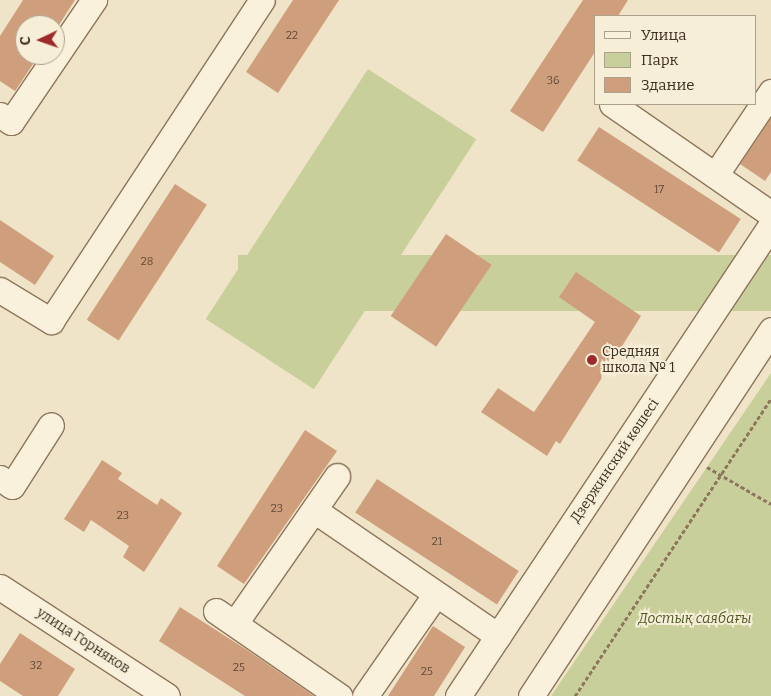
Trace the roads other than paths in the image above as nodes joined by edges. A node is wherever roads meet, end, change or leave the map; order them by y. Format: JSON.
{"nodes":[{"id":1,"x":94,"y":0,"type":"edge"},
{"id":2,"x":262,"y":0,"type":"edge"},
{"id":3,"x":771,"y":92,"type":"edge"},
{"id":4,"x":613,"y":105,"type":"edge"},
{"id":5,"x":0,"y":115,"type":"edge"},
{"id":6,"x":716,"y":174,"type":"junction"},
{"id":7,"x":771,"y":214,"type":"edge"},
{"id":8,"x":771,"y":226,"type":"edge"},
{"id":9,"x":0,"y":290,"type":"edge"},
{"id":10,"x":771,"y":330,"type":"edge"},
{"id":11,"x":51,"y":425,"type":"dead end"},
{"id":12,"x":337,"y":476,"type":"dead end"},
{"id":13,"x":0,"y":478,"type":"edge"},
{"id":14,"x":314,"y":510,"type":"junction"},
{"id":15,"x":0,"y":587,"type":"edge"},
{"id":16,"x":436,"y":594,"type":"junction"},
{"id":17,"x":498,"y":636,"type":"junction"},
{"id":18,"x":166,"y":696,"type":"edge"},
{"id":19,"x":339,"y":696,"type":"edge"},
{"id":20,"x":365,"y":696,"type":"edge"},
{"id":21,"x":458,"y":696,"type":"edge"},
{"id":22,"x":531,"y":696,"type":"edge"}],
"edges":[{"from":1,"to":5,"type":"street"},
{"from":2,"to":9,"type":"street"},
{"from":3,"to":6,"type":"street"},
{"from":4,"to":6,"type":"street"},
{"from":6,"to":7,"type":"street"},
{"from":8,"to":17,"type":"street","name":"Дзержинский көшесі"},
{"from":10,"to":22,"type":"street"},
{"from":11,"to":13,"type":"street"},
{"from":12,"to":14,"type":"street"},
{"from":14,"to":16,"type":"street"},
{"from":14,"to":19,"type":"street"},
{"from":15,"to":18,"type":"street","name":"улица Горняков"},
{"from":16,"to":17,"type":"street"},
{"from":16,"to":20,"type":"street"},
{"from":17,"to":21,"type":"street","name":"Дзержинский көшесі"}]}
